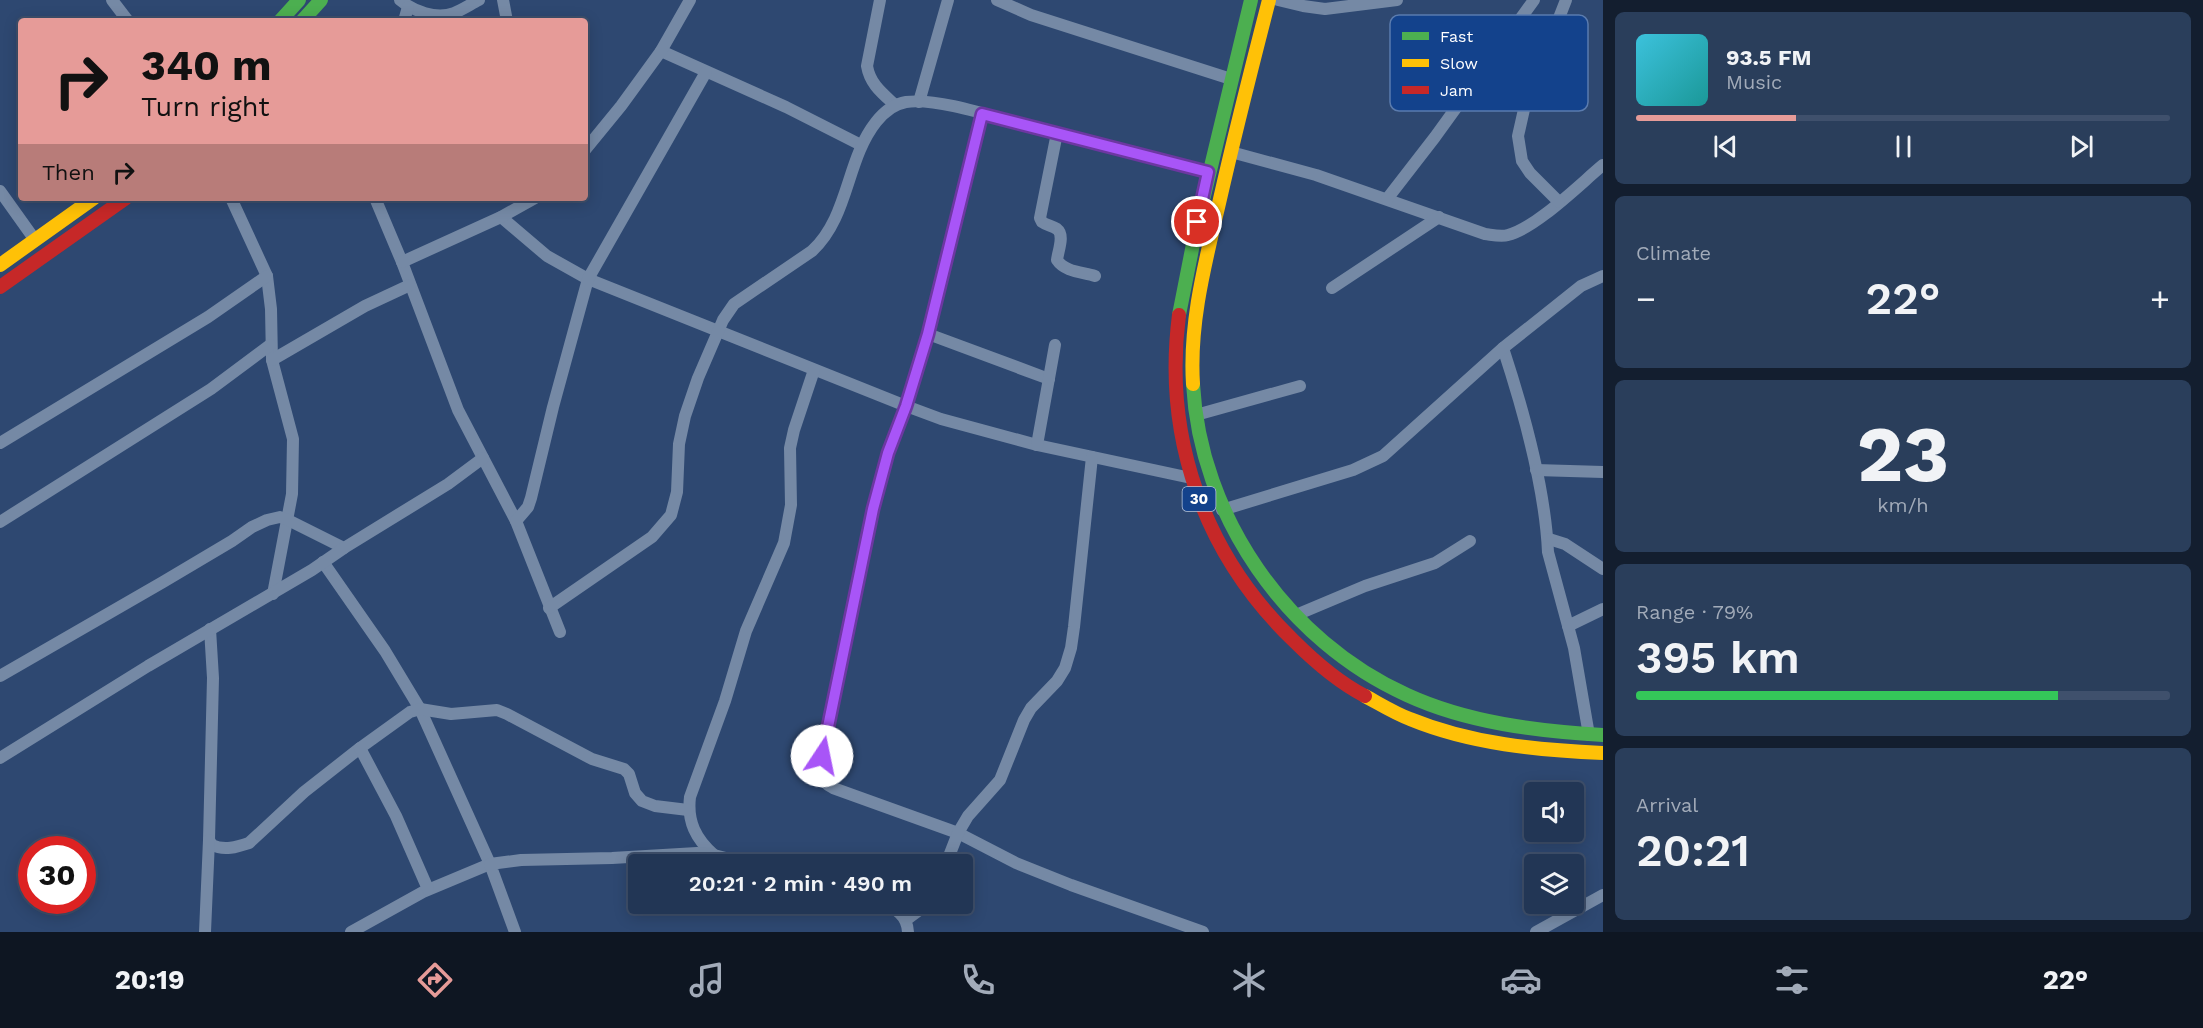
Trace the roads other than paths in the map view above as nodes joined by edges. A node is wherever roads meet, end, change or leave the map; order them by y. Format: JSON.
{"nodes":[{"id":1,"x":112,"y":0,"type":"edge"},
{"id":2,"x":321,"y":0,"type":"edge"},
{"id":3,"x":479,"y":0,"type":"edge"},
{"id":4,"x":503,"y":0,"type":"edge"},
{"id":5,"x":690,"y":0,"type":"edge"},
{"id":6,"x":880,"y":0,"type":"edge"},
{"id":7,"x":948,"y":0,"type":"edge"},
{"id":8,"x":997,"y":0,"type":"edge"},
{"id":9,"x":1251,"y":0,"type":"edge"},
{"id":10,"x":1269,"y":0,"type":"edge"},
{"id":11,"x":1278,"y":0,"type":"edge"},
{"id":12,"x":1397,"y":0,"type":"edge"},
{"id":13,"x":1534,"y":0,"type":"edge"},
{"id":14,"x":1566,"y":0,"type":"edge"},
{"id":15,"x":296,"y":2,"type":"edge"},
{"id":16,"x":404,"y":3,"type":"edge"},
{"id":17,"x":1010,"y":3,"type":"edge"},
{"id":18,"x":1523,"y":15,"type":"edge"},
{"id":19,"x":1560,"y":15,"type":"edge"},
{"id":20,"x":126,"y":18,"type":"edge"},
{"id":21,"x":283,"y":18,"type":"edge"},
{"id":22,"x":305,"y":18,"type":"edge"},
{"id":23,"x":506,"y":18,"type":"edge"},
{"id":24,"x":661,"y":51,"type":"junction"},
{"id":25,"x":706,"y":72,"type":"junction"},
{"id":26,"x":1231,"y":79,"type":"junction"},
{"id":27,"x":919,"y":102,"type":"junction"},
{"id":28,"x":895,"y":105,"type":"junction"},
{"id":29,"x":1454,"y":111,"type":"edge"},
{"id":30,"x":1524,"y":111,"type":"edge"},
{"id":31,"x":982,"y":114,"type":"junction"},
{"id":32,"x":1057,"y":133,"type":"junction"},
{"id":33,"x":861,"y":145,"type":"junction"},
{"id":34,"x":588,"y":146,"type":"edge"},
{"id":35,"x":1231,"y":152,"type":"junction"},
{"id":36,"x":1603,"y":165,"type":"edge"},
{"id":37,"x":1208,"y":172,"type":"junction"},
{"id":38,"x":0,"y":191,"type":"edge"},
{"id":39,"x":1386,"y":199,"type":"junction"},
{"id":40,"x":90,"y":201,"type":"edge"},
{"id":41,"x":122,"y":201,"type":"edge"},
{"id":42,"x":232,"y":201,"type":"edge"},
{"id":43,"x":376,"y":201,"type":"edge"},
{"id":44,"x":530,"y":201,"type":"edge"},
{"id":45,"x":1559,"y":202,"type":"junction"},
{"id":46,"x":501,"y":217,"type":"junction"},
{"id":47,"x":1439,"y":218,"type":"junction"},
{"id":48,"x":1197,"y":222,"type":"junction"},
{"id":49,"x":1213,"y":226,"type":"junction"},
{"id":50,"x":35,"y":240,"type":"junction"},
{"id":51,"x":402,"y":262,"type":"junction"},
{"id":52,"x":0,"y":265,"type":"edge"},
{"id":53,"x":267,"y":276,"type":"junction"},
{"id":54,"x":1095,"y":276,"type":"dead end"},
{"id":55,"x":1603,"y":276,"type":"edge"},
{"id":56,"x":588,"y":279,"type":"junction"},
{"id":57,"x":410,"y":285,"type":"junction"},
{"id":58,"x":0,"y":286,"type":"edge"},
{"id":59,"x":1332,"y":288,"type":"dead end"},
{"id":60,"x":718,"y":331,"type":"junction"},
{"id":61,"x":928,"y":334,"type":"junction"},
{"id":62,"x":270,"y":345,"type":"junction"},
{"id":63,"x":1055,"y":345,"type":"dead end"},
{"id":64,"x":1503,"y":348,"type":"junction"},
{"id":65,"x":272,"y":360,"type":"junction"},
{"id":66,"x":814,"y":370,"type":"junction"},
{"id":67,"x":1048,"y":379,"type":"junction"},
{"id":68,"x":1300,"y":386,"type":"dead end"},
{"id":69,"x":906,"y":406,"type":"junction"},
{"id":70,"x":1196,"y":415,"type":"junction"},
{"id":71,"x":0,"y":443,"type":"edge"},
{"id":72,"x":1037,"y":444,"type":"junction"},
{"id":73,"x":1092,"y":457,"type":"junction"},
{"id":74,"x":483,"y":458,"type":"junction"},
{"id":75,"x":1536,"y":470,"type":"junction"},
{"id":76,"x":1603,"y":472,"type":"edge"},
{"id":77,"x":1191,"y":478,"type":"junction"},
{"id":78,"x":1222,"y":510,"type":"junction"},
{"id":79,"x":288,"y":520,"type":"junction"},
{"id":80,"x":516,"y":521,"type":"junction"},
{"id":81,"x":0,"y":522,"type":"edge"},
{"id":82,"x":1549,"y":539,"type":"junction"},
{"id":83,"x":1470,"y":541,"type":"dead end"},
{"id":84,"x":344,"y":548,"type":"junction"},
{"id":85,"x":323,"y":562,"type":"junction"},
{"id":86,"x":1603,"y":569,"type":"edge"},
{"id":87,"x":273,"y":594,"type":"junction"},
{"id":88,"x":549,"y":608,"type":"junction"},
{"id":89,"x":1603,"y":609,"type":"edge"},
{"id":90,"x":1296,"y":615,"type":"junction"},
{"id":91,"x":1568,"y":626,"type":"junction"},
{"id":92,"x":210,"y":629,"type":"junction"},
{"id":93,"x":560,"y":632,"type":"dead end"},
{"id":94,"x":0,"y":676,"type":"edge"},
{"id":95,"x":420,"y":710,"type":"junction"},
{"id":96,"x":1588,"y":735,"type":"junction"},
{"id":97,"x":1603,"y":735,"type":"edge"},
{"id":98,"x":360,"y":748,"type":"junction"},
{"id":99,"x":1603,"y":753,"type":"edge"},
{"id":100,"x":0,"y":758,"type":"edge"},
{"id":101,"x":688,"y":810,"type":"junction"},
{"id":102,"x":958,"y":834,"type":"junction"},
{"id":103,"x":209,"y":840,"type":"junction"},
{"id":104,"x":666,"y":854,"type":"edge"},
{"id":105,"x":696,"y":854,"type":"edge"},
{"id":106,"x":713,"y":854,"type":"edge"},
{"id":107,"x":950,"y":854,"type":"edge"},
{"id":108,"x":628,"y":857,"type":"edge"},
{"id":109,"x":490,"y":864,"type":"junction"},
{"id":110,"x":428,"y":889,"type":"junction"},
{"id":111,"x":1603,"y":895,"type":"edge"},
{"id":112,"x":917,"y":914,"type":"edge"},
{"id":113,"x":907,"y":926,"type":"edge"},
{"id":114,"x":205,"y":932,"type":"edge"},
{"id":115,"x":351,"y":932,"type":"edge"},
{"id":116,"x":515,"y":932,"type":"edge"},
{"id":117,"x":1203,"y":932,"type":"edge"},
{"id":118,"x":1536,"y":932,"type":"edge"}],
"edges":[{"from":1,"to":20,"type":"street"},
{"from":2,"to":22,"type":"main road"},
{"from":3,"to":16,"type":"street"},
{"from":4,"to":23,"type":"street"},
{"from":5,"to":24,"type":"street"},
{"from":6,"to":28,"type":"street"},
{"from":7,"to":27,"type":"street"},
{"from":8,"to":17,"type":"street"},
{"from":9,"to":26,"type":"main road","number":"30"},
{"from":10,"to":35,"type":"main road","number":"30"},
{"from":11,"to":12,"type":"street"},
{"from":13,"to":18,"type":"street"},
{"from":14,"to":19,"type":"street"},
{"from":15,"to":21,"type":"main road"},
{"from":17,"to":26,"type":"street"},
{"from":24,"to":25,"type":"street"},
{"from":24,"to":34,"type":"street"},
{"from":25,"to":33,"type":"street"},
{"from":25,"to":56,"type":"street"},
{"from":26,"to":37,"type":"main road","number":"30"},
{"from":27,"to":28,"type":"street"},
{"from":27,"to":31,"type":"street"},
{"from":28,"to":33,"type":"street"},
{"from":29,"to":39,"type":"street"},
{"from":30,"to":45,"type":"street"},
{"from":31,"to":32,"type":"street"},
{"from":31,"to":61,"type":"street"},
{"from":32,"to":37,"type":"street"},
{"from":32,"to":54,"type":"street"},
{"from":33,"to":60,"type":"street"},
{"from":35,"to":39,"type":"street"},
{"from":35,"to":49,"type":"main road","number":"30"},
{"from":36,"to":45,"type":"street"},
{"from":37,"to":48,"type":"main road","number":"30"},
{"from":38,"to":50,"type":"street"},
{"from":39,"to":47,"type":"street"},
{"from":40,"to":50,"type":"main road"},
{"from":41,"to":58,"type":"main road"},
{"from":42,"to":53,"type":"street"},
{"from":43,"to":51,"type":"street"},
{"from":44,"to":46,"type":"street"},
{"from":45,"to":47,"type":"street"},
{"from":46,"to":51,"type":"street"},
{"from":46,"to":56,"type":"street"},
{"from":47,"to":59,"type":"street"},
{"from":48,"to":49,"type":"main road"},
{"from":48,"to":77,"type":"main road","number":"30"},
{"from":49,"to":70,"type":"main road","number":"30"},
{"from":50,"to":52,"type":"main road"},
{"from":51,"to":57,"type":"street"},
{"from":53,"to":62,"type":"street"},
{"from":53,"to":71,"type":"street"},
{"from":55,"to":64,"type":"street"},
{"from":56,"to":60,"type":"street"},
{"from":56,"to":80,"type":"street"},
{"from":57,"to":65,"type":"street"},
{"from":57,"to":74,"type":"street"},
{"from":60,"to":66,"type":"street"},
{"from":60,"to":88,"type":"street"},
{"from":61,"to":67,"type":"street"},
{"from":61,"to":69,"type":"street"},
{"from":62,"to":65,"type":"street"},
{"from":62,"to":81,"type":"street"},
{"from":63,"to":67,"type":"street"},
{"from":64,"to":75,"type":"street"},
{"from":64,"to":78,"type":"street"},
{"from":65,"to":79,"type":"street"},
{"from":66,"to":69,"type":"street"},
{"from":66,"to":101,"type":"street"},
{"from":67,"to":72,"type":"street"},
{"from":68,"to":70,"type":"street"},
{"from":69,"to":72,"type":"street"},
{"from":69,"to":102,"type":"street"},
{"from":70,"to":78,"type":"main road","number":"30"},
{"from":72,"to":73,"type":"street"},
{"from":73,"to":77,"type":"street"},
{"from":73,"to":102,"type":"street"},
{"from":74,"to":80,"type":"street"},
{"from":74,"to":84,"type":"street"},
{"from":75,"to":76,"type":"street"},
{"from":75,"to":82,"type":"street"},
{"from":77,"to":99,"type":"main road","number":"30"},
{"from":78,"to":90,"type":"main road","number":"30"},
{"from":79,"to":84,"type":"street"},
{"from":79,"to":87,"type":"street"},
{"from":79,"to":94,"type":"street"},
{"from":80,"to":88,"type":"street"},
{"from":82,"to":86,"type":"street"},
{"from":82,"to":91,"type":"street"},
{"from":83,"to":90,"type":"street"},
{"from":84,"to":85,"type":"street"},
{"from":85,"to":87,"type":"street"},
{"from":85,"to":95,"type":"street"},
{"from":87,"to":92,"type":"street"},
{"from":88,"to":93,"type":"street"},
{"from":89,"to":91,"type":"street"},
{"from":90,"to":96,"type":"main road","number":"30"},
{"from":91,"to":96,"type":"street"},
{"from":92,"to":100,"type":"street"},
{"from":92,"to":103,"type":"street"},
{"from":95,"to":98,"type":"street"},
{"from":95,"to":101,"type":"street"},
{"from":95,"to":109,"type":"street"},
{"from":96,"to":97,"type":"main road","number":"30"},
{"from":98,"to":103,"type":"street"},
{"from":98,"to":110,"type":"street"},
{"from":101,"to":106,"type":"street"},
{"from":102,"to":107,"type":"street"},
{"from":102,"to":117,"type":"street"},
{"from":103,"to":114,"type":"street"},
{"from":104,"to":105,"type":"street"},
{"from":108,"to":109,"type":"street"},
{"from":109,"to":110,"type":"street"},
{"from":109,"to":116,"type":"street"},
{"from":110,"to":115,"type":"street"},
{"from":111,"to":118,"type":"street"},
{"from":112,"to":113,"type":"street"}]}
